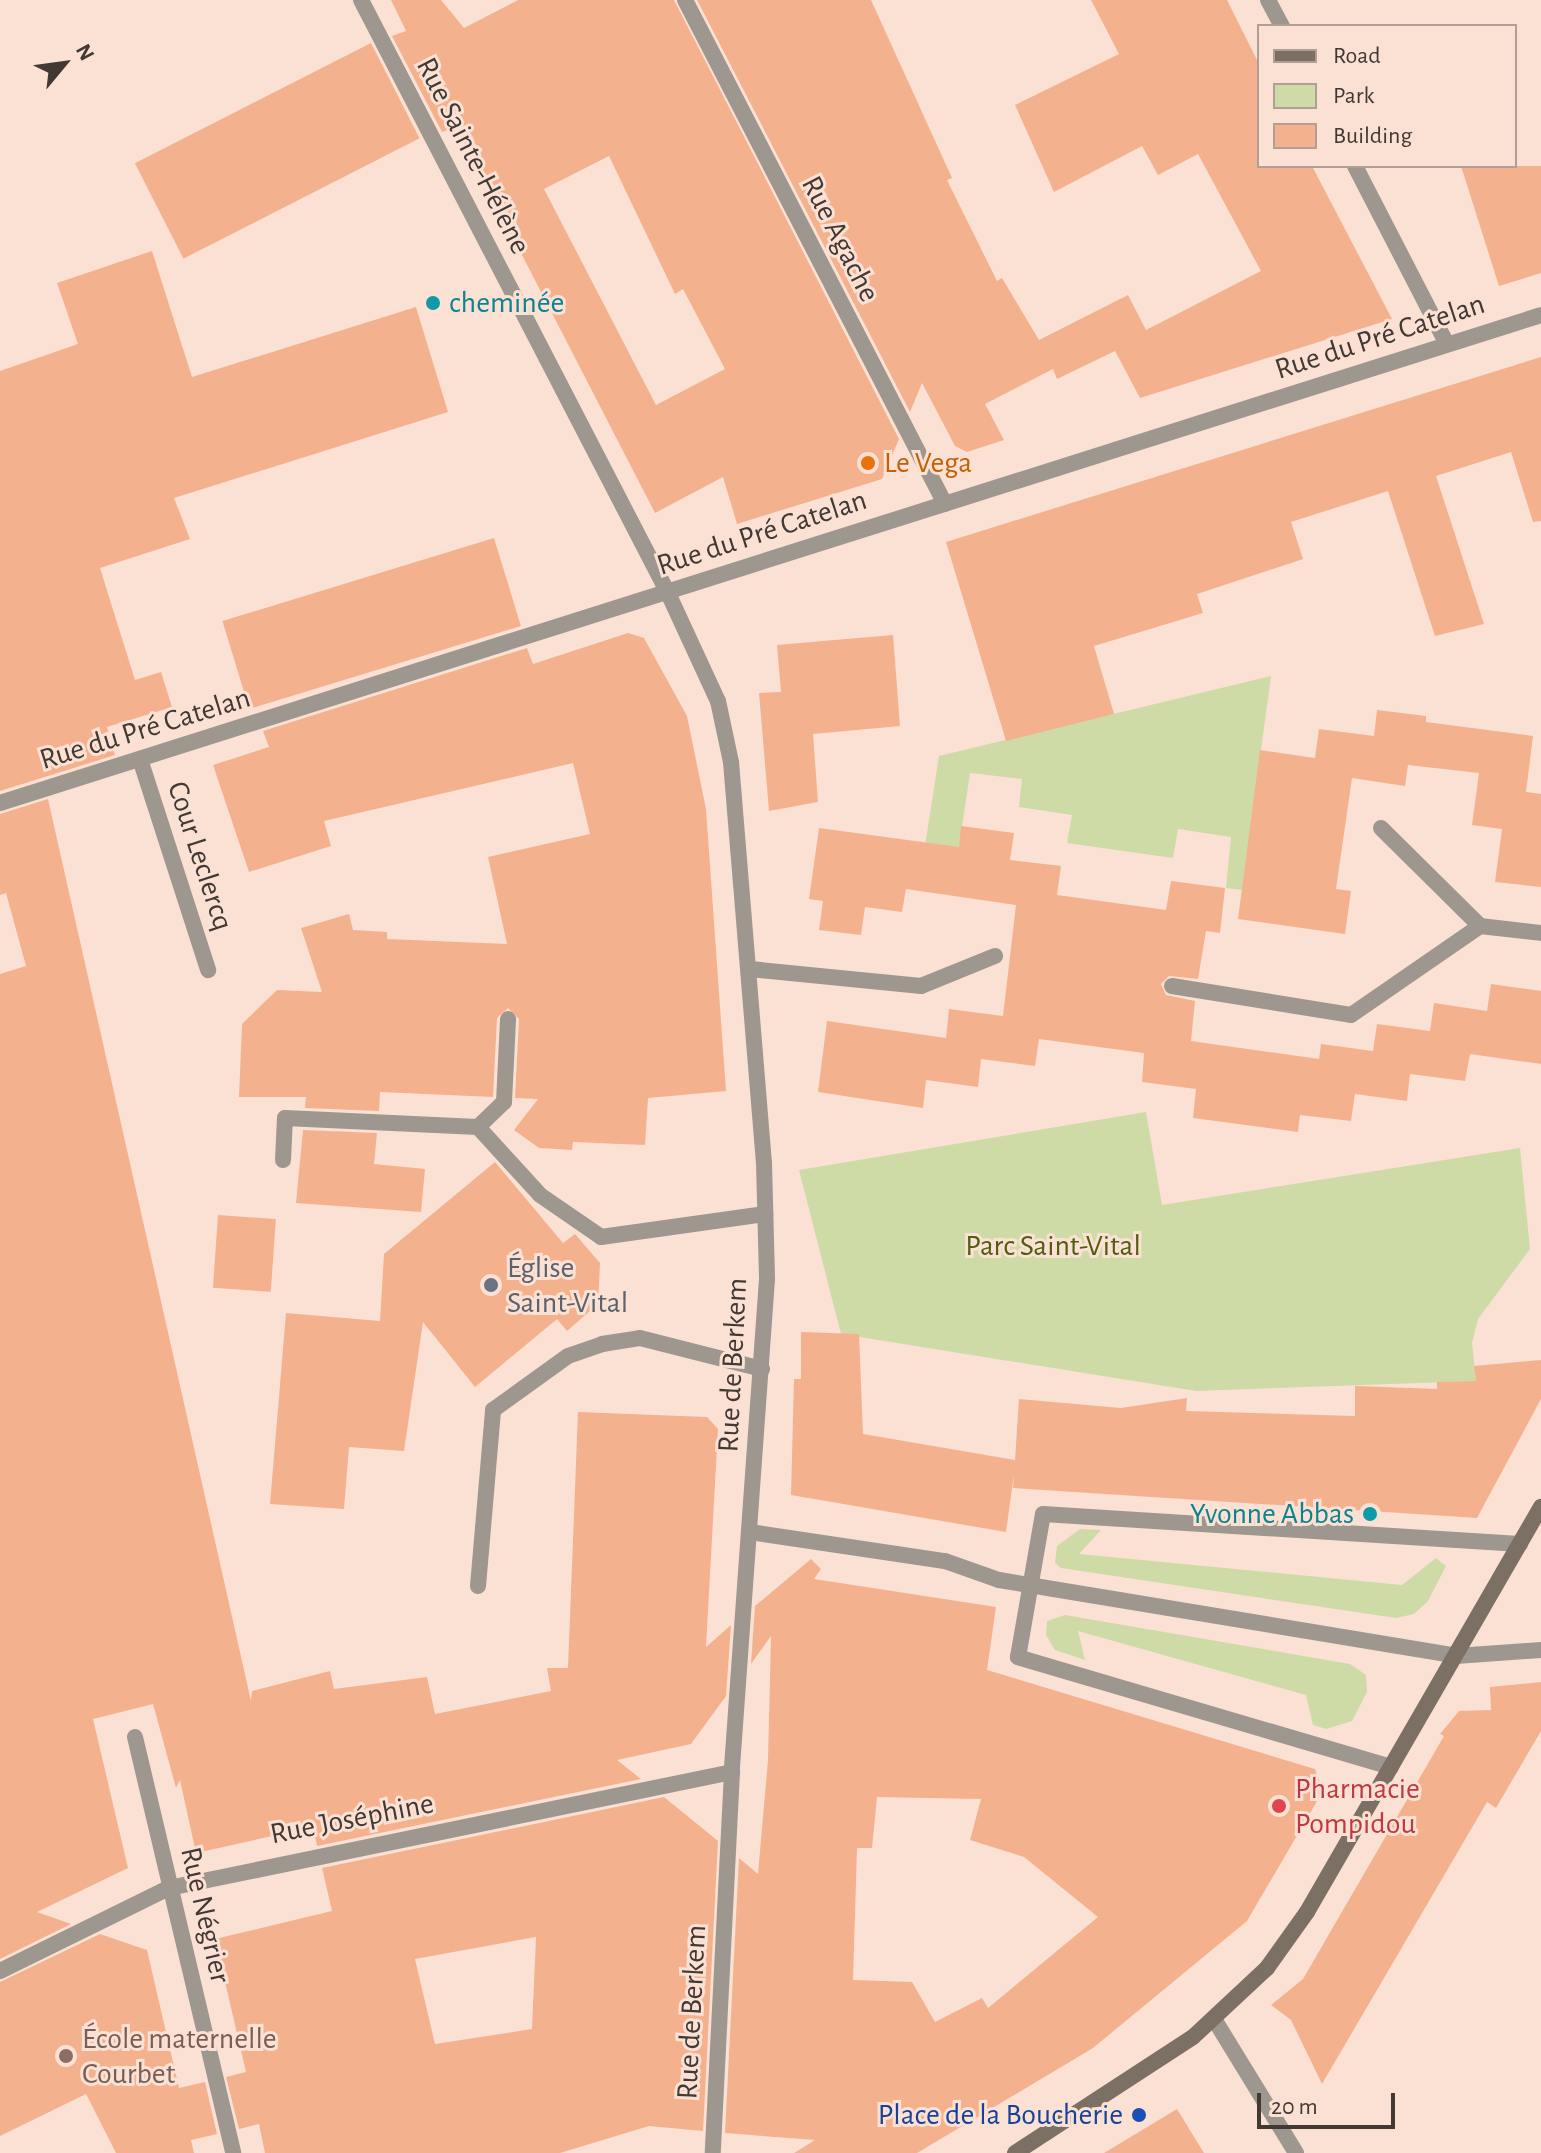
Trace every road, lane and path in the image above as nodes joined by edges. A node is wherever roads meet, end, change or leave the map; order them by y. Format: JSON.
{"nodes":[{"id":1,"x":361,"y":0,"type":"edge"},
{"id":2,"x":685,"y":0,"type":"edge"},
{"id":3,"x":1268,"y":0,"type":"edge"},
{"id":4,"x":1281,"y":24,"type":"edge"},
{"id":5,"x":1356,"y":168,"type":"edge"},
{"id":6,"x":1541,"y":315,"type":"edge"},
{"id":7,"x":1447,"y":344,"type":"junction"},
{"id":8,"x":945,"y":504,"type":"junction"},
{"id":9,"x":668,"y":593,"type":"junction"},
{"id":10,"x":140,"y":759,"type":"junction"},
{"id":11,"x":0,"y":803,"type":"edge"},
{"id":12,"x":1381,"y":828,"type":"dead end"},
{"id":13,"x":1480,"y":926,"type":"junction"},
{"id":14,"x":1541,"y":933,"type":"edge"},
{"id":15,"x":995,"y":956,"type":"dead end"},
{"id":16,"x":750,"y":969,"type":"junction"},
{"id":17,"x":208,"y":970,"type":"dead end"},
{"id":18,"x":1172,"y":986,"type":"dead end"},
{"id":19,"x":508,"y":1019,"type":"dead end"},
{"id":20,"x":478,"y":1127,"type":"junction"},
{"id":21,"x":283,"y":1160,"type":"dead end"},
{"id":22,"x":765,"y":1214,"type":"junction"},
{"id":23,"x":762,"y":1369,"type":"junction"},
{"id":24,"x":1541,"y":1507,"type":"edge"},
{"id":25,"x":750,"y":1532,"type":"junction"},
{"id":26,"x":1520,"y":1544,"type":"junction"},
{"id":27,"x":1031,"y":1585,"type":"junction"},
{"id":28,"x":478,"y":1586,"type":"dead end"},
{"id":29,"x":1541,"y":1650,"type":"edge"},
{"id":30,"x":1456,"y":1656,"type":"junction"},
{"id":31,"x":135,"y":1737,"type":"dead end"},
{"id":32,"x":1391,"y":1767,"type":"junction"},
{"id":33,"x":732,"y":1772,"type":"junction"},
{"id":34,"x":169,"y":1888,"type":"junction"},
{"id":35,"x":0,"y":1971,"type":"edge"},
{"id":36,"x":1214,"y":2019,"type":"junction"},
{"id":37,"x":233,"y":2153,"type":"edge"},
{"id":38,"x":713,"y":2153,"type":"edge"},
{"id":39,"x":1015,"y":2153,"type":"edge"},
{"id":40,"x":1296,"y":2153,"type":"edge"}],
"edges":[{"from":1,"to":9,"type":"street","name":"Rue Sainte-Hélène"},
{"from":2,"to":8,"type":"street","name":"Rue Agache"},
{"from":3,"to":4,"type":"street"},
{"from":5,"to":7,"type":"street"},
{"from":6,"to":7,"type":"street","name":"Rue du Pré Catelan"},
{"from":7,"to":8,"type":"street","name":"Rue du Pré Catelan"},
{"from":8,"to":9,"type":"street","name":"Rue du Pré Catelan"},
{"from":9,"to":10,"type":"street","name":"Rue du Pré Catelan"},
{"from":9,"to":16,"type":"street","name":"Rue de Berkem"},
{"from":10,"to":11,"type":"street","name":"Rue du Pré Catelan"},
{"from":10,"to":17,"type":"street","name":"Cour Leclercq"},
{"from":12,"to":13,"type":"street"},
{"from":13,"to":14,"type":"street"},
{"from":13,"to":18,"type":"street"},
{"from":15,"to":16,"type":"street"},
{"from":16,"to":22,"type":"street","name":"Rue de Berkem"},
{"from":19,"to":20,"type":"street"},
{"from":20,"to":21,"type":"street"},
{"from":20,"to":22,"type":"street"},
{"from":22,"to":23,"type":"street","name":"Rue de Berkem"},
{"from":23,"to":25,"type":"street","name":"Rue de Berkem"},
{"from":23,"to":28,"type":"street"},
{"from":24,"to":26,"type":"street"},
{"from":25,"to":27,"type":"street"},
{"from":25,"to":33,"type":"street","name":"Rue de Berkem"},
{"from":26,"to":27,"type":"street"},
{"from":26,"to":30,"type":"street"},
{"from":27,"to":30,"type":"street"},
{"from":27,"to":32,"type":"street"},
{"from":29,"to":30,"type":"street"},
{"from":30,"to":32,"type":"street"},
{"from":31,"to":34,"type":"street","name":"Rue Négrier"},
{"from":32,"to":36,"type":"street"},
{"from":33,"to":34,"type":"street","name":"Rue Joséphine"},
{"from":33,"to":38,"type":"street","name":"Rue de Berkem"},
{"from":34,"to":35,"type":"street","name":"Rue Joséphine"},
{"from":34,"to":37,"type":"street","name":"Rue Négrier"},
{"from":36,"to":39,"type":"street"},
{"from":36,"to":40,"type":"street"}]}
